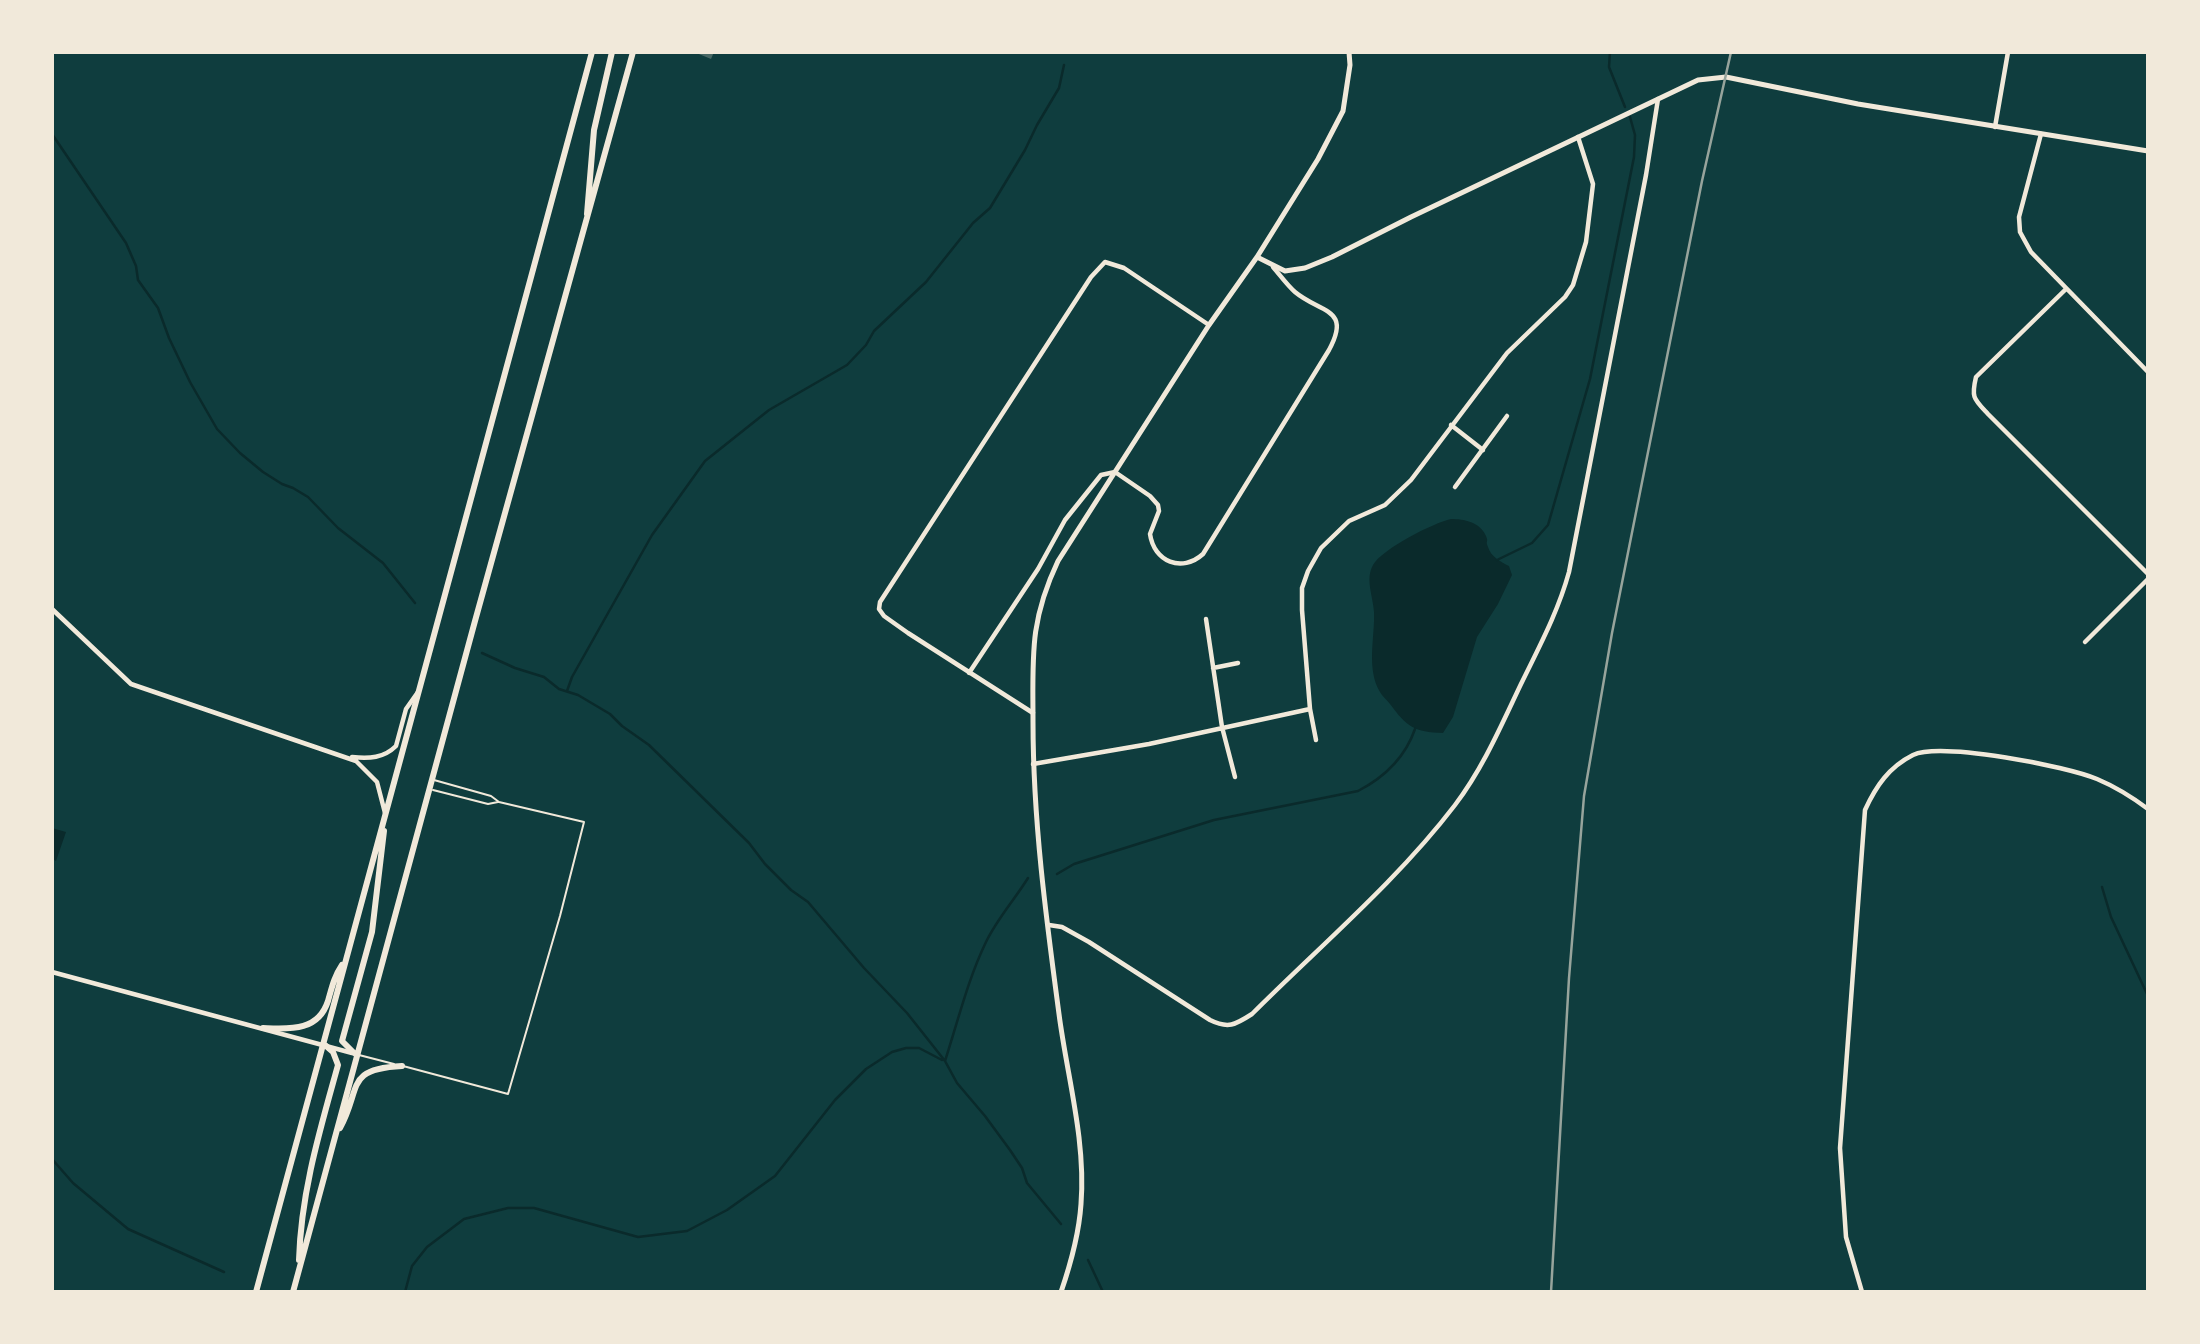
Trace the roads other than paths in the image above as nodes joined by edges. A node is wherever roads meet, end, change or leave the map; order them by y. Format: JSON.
{"nodes":[{"id":1,"x":592,"y":52,"type":"edge"},
{"id":2,"x":612,"y":52,"type":"edge"},
{"id":3,"x":633,"y":52,"type":"edge"},
{"id":4,"x":1349,"y":52,"type":"edge"},
{"id":5,"x":2008,"y":52,"type":"edge"},
{"id":6,"x":1658,"y":99,"type":"junction"},
{"id":7,"x":1995,"y":127,"type":"junction"},
{"id":8,"x":2041,"y":134,"type":"junction"},
{"id":9,"x":1578,"y":137,"type":"junction"},
{"id":10,"x":2147,"y":151,"type":"edge"},
{"id":11,"x":586,"y":226,"type":"junction"},
{"id":12,"x":1257,"y":257,"type":"junction"},
{"id":13,"x":1273,"y":267,"type":"junction"},
{"id":14,"x":2067,"y":289,"type":"junction"},
{"id":15,"x":1209,"y":325,"type":"junction"},
{"id":16,"x":2147,"y":372,"type":"edge"},
{"id":17,"x":1507,"y":416,"type":"dead end"},
{"id":18,"x":1451,"y":425,"type":"junction"},
{"id":19,"x":1483,"y":450,"type":"junction"},
{"id":20,"x":1115,"y":472,"type":"junction"},
{"id":21,"x":1455,"y":487,"type":"dead end"},
{"id":22,"x":2147,"y":577,"type":"edge"},
{"id":23,"x":52,"y":610,"type":"edge"},
{"id":24,"x":1206,"y":619,"type":"dead end"},
{"id":25,"x":2085,"y":642,"type":"dead end"},
{"id":26,"x":1238,"y":663,"type":"dead end"},
{"id":27,"x":1213,"y":668,"type":"junction"},
{"id":28,"x":969,"y":673,"type":"junction"},
{"id":29,"x":420,"y":688,"type":"junction"},
{"id":30,"x":1310,"y":709,"type":"junction"},
{"id":31,"x":1033,"y":713,"type":"junction"},
{"id":32,"x":1222,"y":727,"type":"junction"},
{"id":33,"x":1315,"y":740,"type":"dead end"},
{"id":34,"x":337,"y":755,"type":"junction"},
{"id":35,"x":1033,"y":764,"type":"junction"},
{"id":36,"x":1235,"y":777,"type":"dead end"},
{"id":37,"x":432,"y":780,"type":"junction"},
{"id":38,"x":429,"y":789,"type":"junction"},
{"id":39,"x":499,"y":802,"type":"junction"},
{"id":40,"x":2147,"y":809,"type":"edge"},
{"id":41,"x":386,"y":814,"type":"junction"},
{"id":42,"x":1049,"y":925,"type":"junction"},
{"id":43,"x":346,"y":957,"type":"junction"},
{"id":44,"x":52,"y":972,"type":"edge"},
{"id":45,"x":262,"y":1028,"type":"junction"},
{"id":46,"x":324,"y":1045,"type":"junction"},
{"id":47,"x":356,"y":1054,"type":"junction"},
{"id":48,"x":402,"y":1066,"type":"junction"},
{"id":49,"x":334,"y":1139,"type":"junction"},
{"id":50,"x":299,"y":1272,"type":"junction"},
{"id":51,"x":256,"y":1292,"type":"edge"},
{"id":52,"x":293,"y":1292,"type":"edge"},
{"id":53,"x":1061,"y":1292,"type":"edge"},
{"id":54,"x":1862,"y":1292,"type":"edge"}],
"edges":[{"from":1,"to":29,"type":"main road"},
{"from":2,"to":11,"type":"main road"},
{"from":3,"to":11,"type":"main road"},
{"from":4,"to":12,"type":"street"},
{"from":5,"to":7,"type":"street"},
{"from":6,"to":7,"type":"street"},
{"from":6,"to":9,"type":"street"},
{"from":6,"to":42,"type":"street"},
{"from":7,"to":8,"type":"street"},
{"from":8,"to":10,"type":"street"},
{"from":8,"to":14,"type":"street"},
{"from":9,"to":13,"type":"street"},
{"from":9,"to":18,"type":"street"},
{"from":11,"to":37,"type":"main road"},
{"from":12,"to":13,"type":"street"},
{"from":12,"to":15,"type":"street"},
{"from":13,"to":20,"type":"street"},
{"from":14,"to":16,"type":"street"},
{"from":14,"to":22,"type":"street"},
{"from":15,"to":20,"type":"street"},
{"from":15,"to":28,"type":"street"},
{"from":17,"to":19,"type":"street"},
{"from":18,"to":19,"type":"street"},
{"from":18,"to":30,"type":"street"},
{"from":19,"to":21,"type":"street"},
{"from":20,"to":28,"type":"street"},
{"from":20,"to":31,"type":"street"},
{"from":22,"to":25,"type":"street"},
{"from":23,"to":34,"type":"street"},
{"from":24,"to":27,"type":"street"},
{"from":26,"to":27,"type":"street"},
{"from":27,"to":32,"type":"street"},
{"from":28,"to":31,"type":"street"},
{"from":29,"to":34,"type":"street"},
{"from":29,"to":41,"type":"main road"},
{"from":30,"to":32,"type":"street"},
{"from":30,"to":33,"type":"street"},
{"from":31,"to":35,"type":"street"},
{"from":32,"to":35,"type":"street"},
{"from":32,"to":36,"type":"street"},
{"from":34,"to":41,"type":"street"},
{"from":35,"to":42,"type":"street"},
{"from":37,"to":38,"type":"main road"},
{"from":37,"to":39,"type":"lane"},
{"from":38,"to":39,"type":"lane"},
{"from":38,"to":47,"type":"main road"},
{"from":39,"to":48,"type":"lane"},
{"from":40,"to":54,"type":"street"},
{"from":41,"to":43,"type":"main road"},
{"from":41,"to":47,"type":"main road"},
{"from":42,"to":53,"type":"street"},
{"from":43,"to":45,"type":"main road"},
{"from":43,"to":46,"type":"main road"},
{"from":44,"to":45,"type":"street"},
{"from":45,"to":46,"type":"street"},
{"from":46,"to":47,"type":"street"},
{"from":46,"to":50,"type":"main road"},
{"from":46,"to":51,"type":"main road"},
{"from":47,"to":48,"type":"lane"},
{"from":47,"to":49,"type":"main road"},
{"from":48,"to":49,"type":"main road"},
{"from":49,"to":50,"type":"main road"},
{"from":50,"to":52,"type":"main road"}]}
